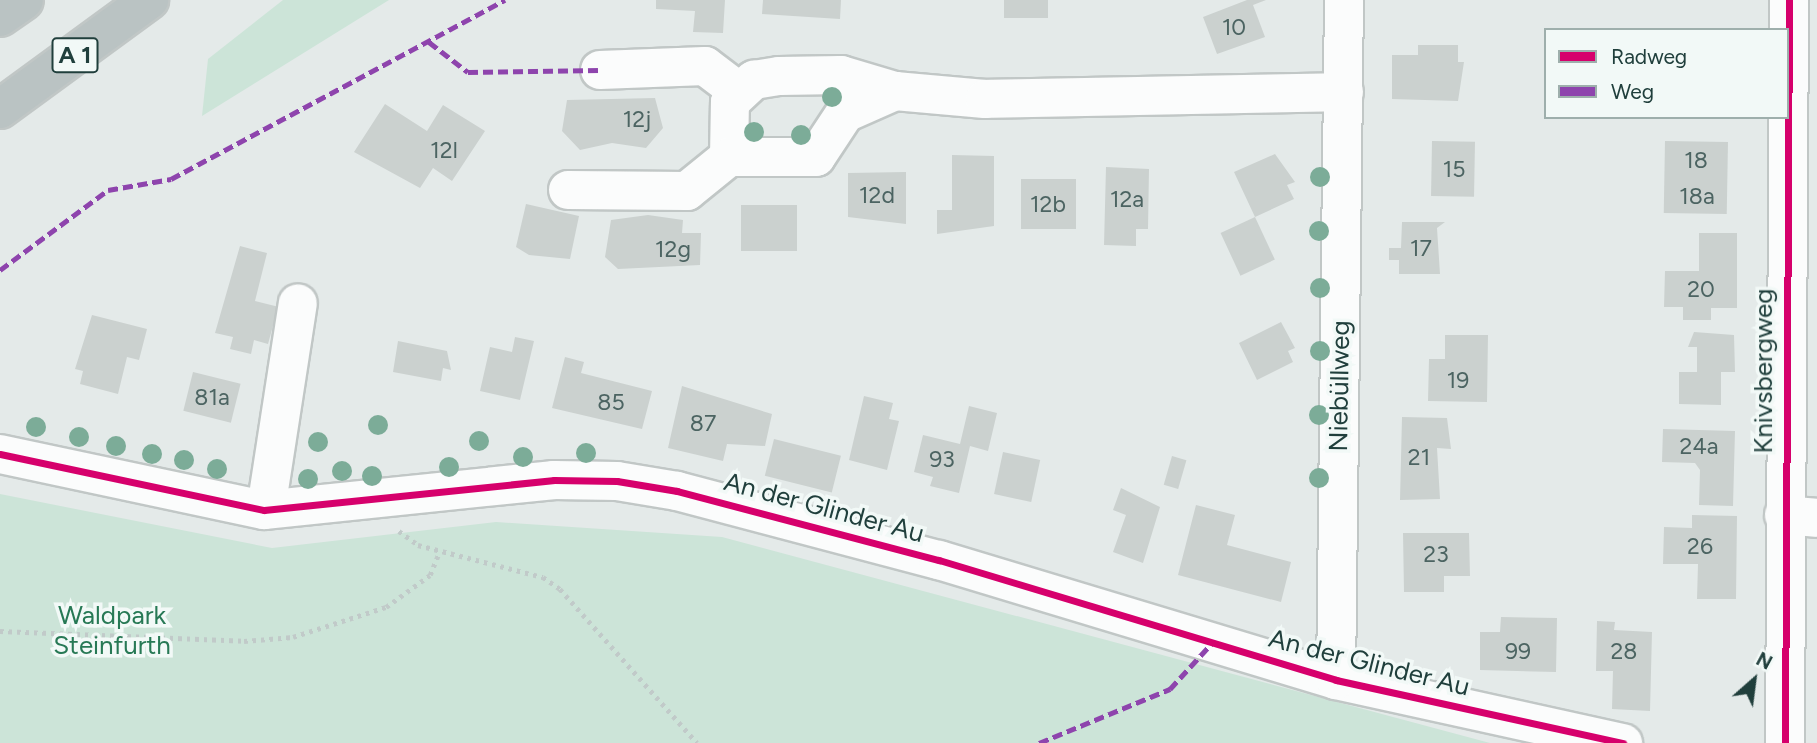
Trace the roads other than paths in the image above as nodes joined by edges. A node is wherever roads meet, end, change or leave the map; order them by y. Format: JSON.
{"nodes":[{"id":1,"x":24,"y":0,"type":"edge"},
{"id":2,"x":149,"y":0,"type":"edge"},
{"id":3,"x":1344,"y":0,"type":"edge"},
{"id":4,"x":1788,"y":0,"type":"edge"},
{"id":5,"x":0,"y":17,"type":"edge"},
{"id":6,"x":1788,"y":28,"type":"edge"},
{"id":7,"x":1789,"y":51,"type":"edge"},
{"id":8,"x":1817,"y":52,"type":"edge"},
{"id":9,"x":600,"y":70,"type":"dead end"},
{"id":10,"x":1789,"y":87,"type":"edge"},
{"id":11,"x":738,"y":91,"type":"junction"},
{"id":12,"x":895,"y":91,"type":"junction"},
{"id":13,"x":1344,"y":92,"type":"junction"},
{"id":14,"x":0,"y":109,"type":"edge"},
{"id":15,"x":729,"y":157,"type":"junction"},
{"id":16,"x":568,"y":190,"type":"dead end"},
{"id":17,"x":298,"y":303,"type":"dead end"},
{"id":18,"x":0,"y":454,"type":"edge"},
{"id":19,"x":267,"y":509,"type":"junction"},
{"id":20,"x":1801,"y":517,"type":"edge"},
{"id":21,"x":1336,"y":680,"type":"junction"},
{"id":22,"x":1623,"y":743,"type":"edge"},
{"id":23,"x":1785,"y":743,"type":"edge"}],
"edges":[{"from":1,"to":5,"type":"highway"},
{"from":2,"to":14,"type":"highway","number":"A 1"},
{"from":3,"to":13,"type":"street","name":"Niebüllweg"},
{"from":4,"to":6,"type":"street","name":"Knivsbergweg"},
{"from":7,"to":8,"type":"street"},
{"from":9,"to":11,"type":"street"},
{"from":10,"to":20,"type":"street","name":"Knivsbergweg"},
{"from":11,"to":12,"type":"street"},
{"from":11,"to":15,"type":"street"},
{"from":12,"to":13,"type":"street"},
{"from":12,"to":15,"type":"street"},
{"from":13,"to":21,"type":"street","name":"Niebüllweg"},
{"from":15,"to":16,"type":"street"},
{"from":17,"to":19,"type":"street"},
{"from":18,"to":19,"type":"street","name":"An der Glinder Au"},
{"from":19,"to":21,"type":"street","name":"An der Glinder Au"},
{"from":20,"to":23,"type":"street","name":"Knivsbergweg"},
{"from":21,"to":22,"type":"street","name":"An der Glinder Au"}]}
